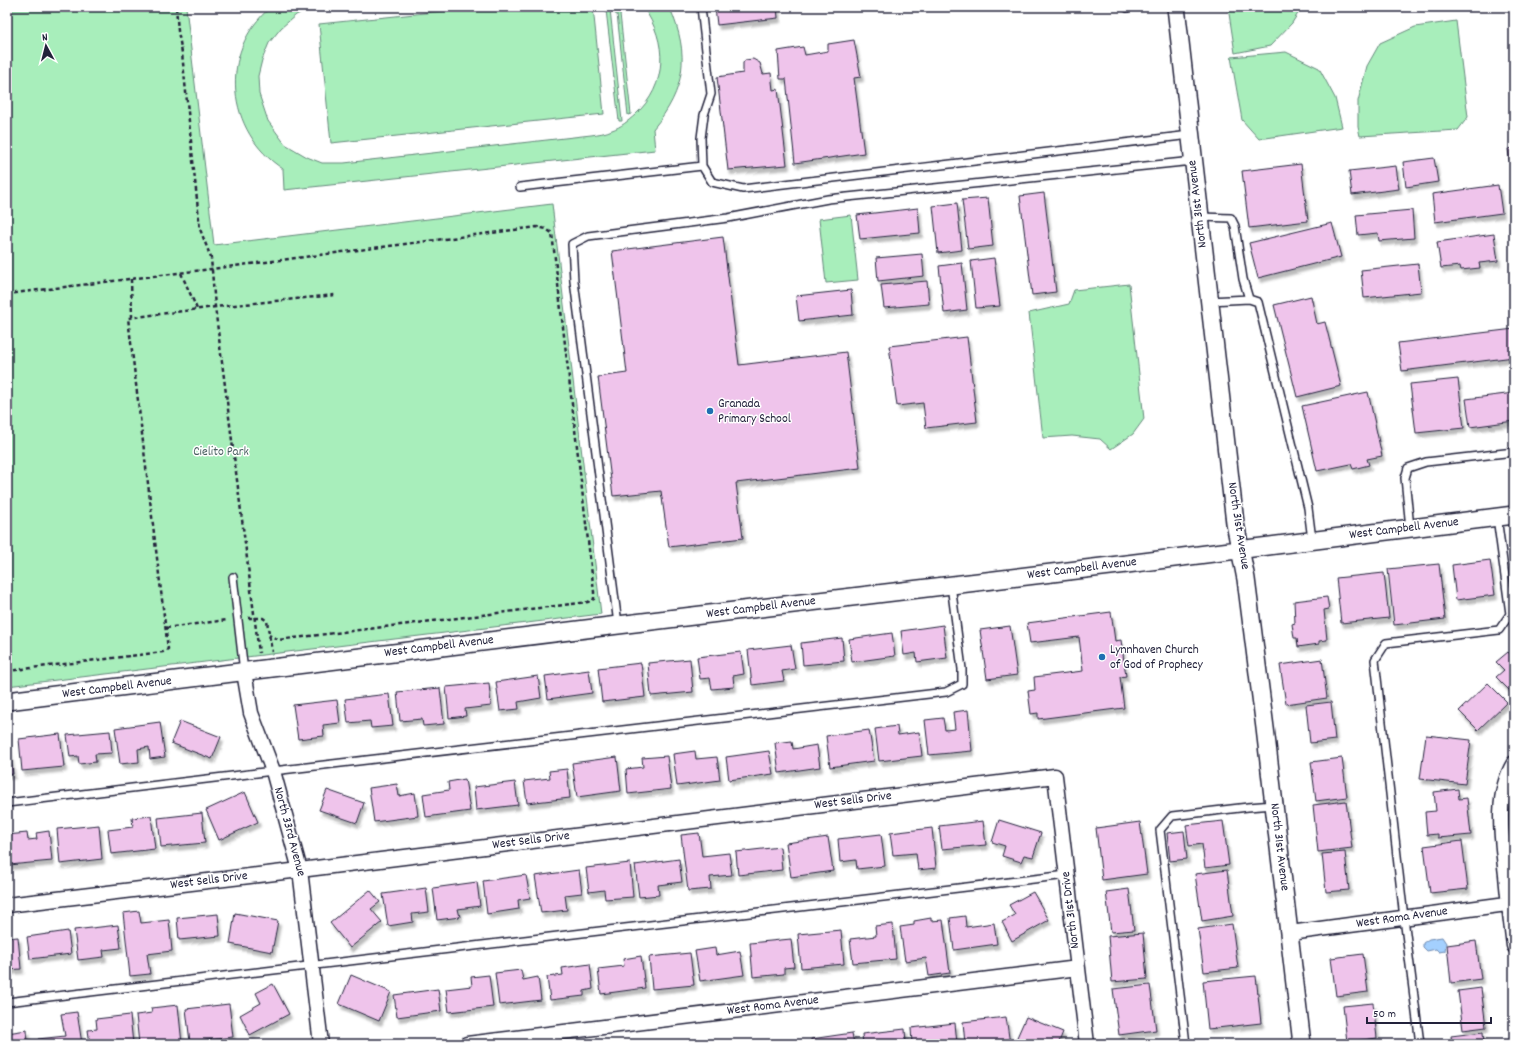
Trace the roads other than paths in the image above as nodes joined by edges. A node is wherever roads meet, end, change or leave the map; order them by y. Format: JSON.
{"nodes":[{"id":1,"x":701,"y":7,"type":"edge"},
{"id":2,"x":1176,"y":7,"type":"edge"},
{"id":3,"x":1190,"y":134,"type":"junction"},
{"id":4,"x":1193,"y":161,"type":"junction"},
{"id":5,"x":702,"y":166,"type":"junction"},
{"id":6,"x":520,"y":186,"type":"dead end"},
{"id":7,"x":1200,"y":217,"type":"junction"},
{"id":8,"x":1249,"y":299,"type":"junction"},
{"id":9,"x":1209,"y":301,"type":"junction"},
{"id":10,"x":1514,"y":452,"type":"edge"},
{"id":11,"x":1514,"y":514,"type":"edge"},
{"id":12,"x":1497,"y":516,"type":"junction"},
{"id":13,"x":1410,"y":528,"type":"junction"},
{"id":14,"x":1312,"y":540,"type":"junction"},
{"id":15,"x":1240,"y":549,"type":"junction"},
{"id":16,"x":233,"y":577,"type":"dead end"},
{"id":17,"x":951,"y":585,"type":"junction"},
{"id":18,"x":618,"y":625,"type":"junction"},
{"id":19,"x":244,"y":672,"type":"junction"},
{"id":20,"x":7,"y":701,"type":"edge"},
{"id":21,"x":1514,"y":763,"type":"edge"},
{"id":22,"x":273,"y":770,"type":"junction"},
{"id":23,"x":1055,"y":776,"type":"joint"},
{"id":24,"x":7,"y":803,"type":"edge"},
{"id":25,"x":1274,"y":805,"type":"junction"},
{"id":26,"x":300,"y":870,"type":"junction"},
{"id":27,"x":1067,"y":875,"type":"junction"},
{"id":28,"x":1511,"y":904,"type":"edge"},
{"id":29,"x":7,"y":905,"type":"edge"},
{"id":30,"x":1404,"y":918,"type":"junction"},
{"id":31,"x":1290,"y":933,"type":"junction"},
{"id":32,"x":1514,"y":946,"type":"edge"},
{"id":33,"x":311,"y":965,"type":"junction"},
{"id":34,"x":1078,"y":968,"type":"junction"},
{"id":35,"x":7,"y":1002,"type":"edge"},
{"id":36,"x":321,"y":1044,"type":"edge"},
{"id":37,"x":467,"y":1044,"type":"edge"},
{"id":38,"x":1087,"y":1044,"type":"edge"},
{"id":39,"x":1186,"y":1044,"type":"edge"},
{"id":40,"x":1302,"y":1044,"type":"edge"},
{"id":41,"x":1420,"y":1044,"type":"edge"}],
"edges":[{"from":1,"to":5,"type":"lane"},
{"from":2,"to":3,"type":"street","name":"North 31st Avenue"},
{"from":3,"to":4,"type":"street","name":"North 31st Avenue"},
{"from":3,"to":5,"type":"lane"},
{"from":4,"to":7,"type":"street","name":"North 31st Avenue"},
{"from":4,"to":18,"type":"lane"},
{"from":5,"to":6,"type":"lane"},
{"from":7,"to":8,"type":"lane"},
{"from":7,"to":9,"type":"street","name":"North 31st Avenue"},
{"from":8,"to":9,"type":"lane"},
{"from":8,"to":14,"type":"lane"},
{"from":9,"to":15,"type":"street","name":"North 31st Avenue"},
{"from":10,"to":13,"type":"lane"},
{"from":11,"to":12,"type":"street","name":"West Campbell Avenue"},
{"from":12,"to":13,"type":"street","name":"West Campbell Avenue"},
{"from":12,"to":30,"type":"lane"},
{"from":13,"to":14,"type":"street","name":"West Campbell Avenue"},
{"from":14,"to":15,"type":"street","name":"West Campbell Avenue"},
{"from":15,"to":17,"type":"street","name":"West Campbell Avenue"},
{"from":15,"to":25,"type":"street","name":"North 31st Avenue"},
{"from":16,"to":19,"type":"lane"},
{"from":17,"to":18,"type":"street","name":"West Campbell Avenue"},
{"from":17,"to":22,"type":"lane"},
{"from":18,"to":19,"type":"street","name":"West Campbell Avenue"},
{"from":19,"to":20,"type":"street","name":"West Campbell Avenue"},
{"from":19,"to":22,"type":"street","name":"North 33rd Avenue"},
{"from":21,"to":28,"type":"street"},
{"from":22,"to":24,"type":"lane"},
{"from":22,"to":26,"type":"street","name":"North 33rd Avenue"},
{"from":23,"to":26,"type":"street","name":"West Sells Drive"},
{"from":23,"to":27,"type":"street","name":"North 31st Drive"},
{"from":25,"to":31,"type":"street","name":"North 31st Avenue"},
{"from":25,"to":39,"type":"lane"},
{"from":26,"to":29,"type":"street","name":"West Sells Drive"},
{"from":26,"to":33,"type":"street","name":"North 33rd Avenue"},
{"from":27,"to":33,"type":"lane"},
{"from":27,"to":34,"type":"street","name":"North 31st Drive"},
{"from":28,"to":30,"type":"street","name":"West Roma Avenue"},
{"from":28,"to":32,"type":"street"},
{"from":30,"to":31,"type":"street","name":"West Roma Avenue"},
{"from":30,"to":41,"type":"lane"},
{"from":31,"to":40,"type":"street","name":"North 31st Avenue"},
{"from":33,"to":35,"type":"lane"},
{"from":33,"to":36,"type":"street","name":"North 33rd Avenue"},
{"from":34,"to":37,"type":"street","name":"West Roma Avenue"},
{"from":34,"to":38,"type":"street","name":"North 31st Drive"}]}
